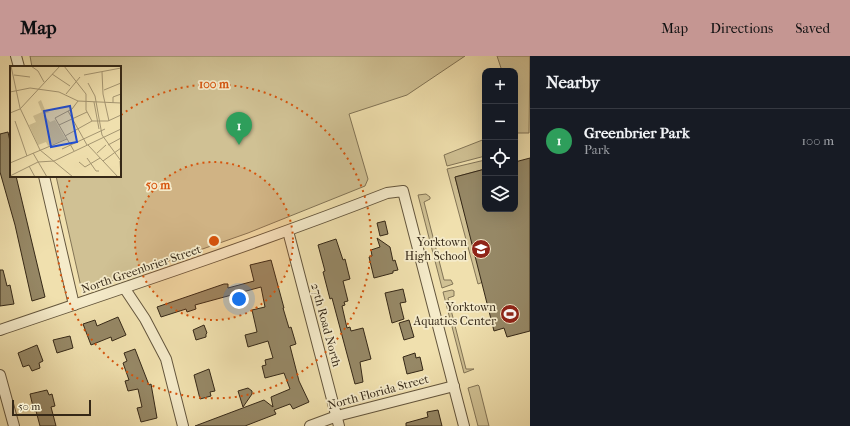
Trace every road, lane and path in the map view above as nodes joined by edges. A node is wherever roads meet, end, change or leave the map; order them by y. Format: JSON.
{"nodes":[{"id":1,"x":16,"y":56,"type":"edge"},
{"id":2,"x":19,"y":66,"type":"edge"},
{"id":3,"x":44,"y":177,"type":"edge"},
{"id":4,"x":288,"y":231,"type":"junction"},
{"id":5,"x":125,"y":289,"type":"junction"},
{"id":6,"x":74,"y":305,"type":"junction"},
{"id":7,"x":0,"y":330,"type":"edge"},
{"id":8,"x":0,"y":375,"type":"edge"},
{"id":9,"x":454,"y":386,"type":"junction"},
{"id":10,"x":337,"y":416,"type":"junction"},
{"id":11,"x":14,"y":426,"type":"edge"},
{"id":12,"x":183,"y":426,"type":"edge"},
{"id":13,"x":310,"y":426,"type":"edge"},
{"id":14,"x":339,"y":426,"type":"edge"},
{"id":15,"x":464,"y":426,"type":"edge"}],
"edges":[{"from":1,"to":2,"type":"street"},
{"from":3,"to":6,"type":"street"},
{"from":4,"to":5,"type":"street","name":"North Greenbrier Street"},
{"from":4,"to":9,"type":"street","name":"North Greenbrier Street"},
{"from":4,"to":10,"type":"street","name":"27th Road North"},
{"from":5,"to":6,"type":"street","name":"North Greenbrier Street"},
{"from":5,"to":12,"type":"street"},
{"from":6,"to":7,"type":"street","name":"North Greenbrier Street"},
{"from":8,"to":11,"type":"street"},
{"from":9,"to":10,"type":"street","name":"North Florida Street"},
{"from":9,"to":15,"type":"street"},
{"from":10,"to":13,"type":"street","name":"North Florida Street"},
{"from":10,"to":14,"type":"street","name":"27th Road North"}]}
